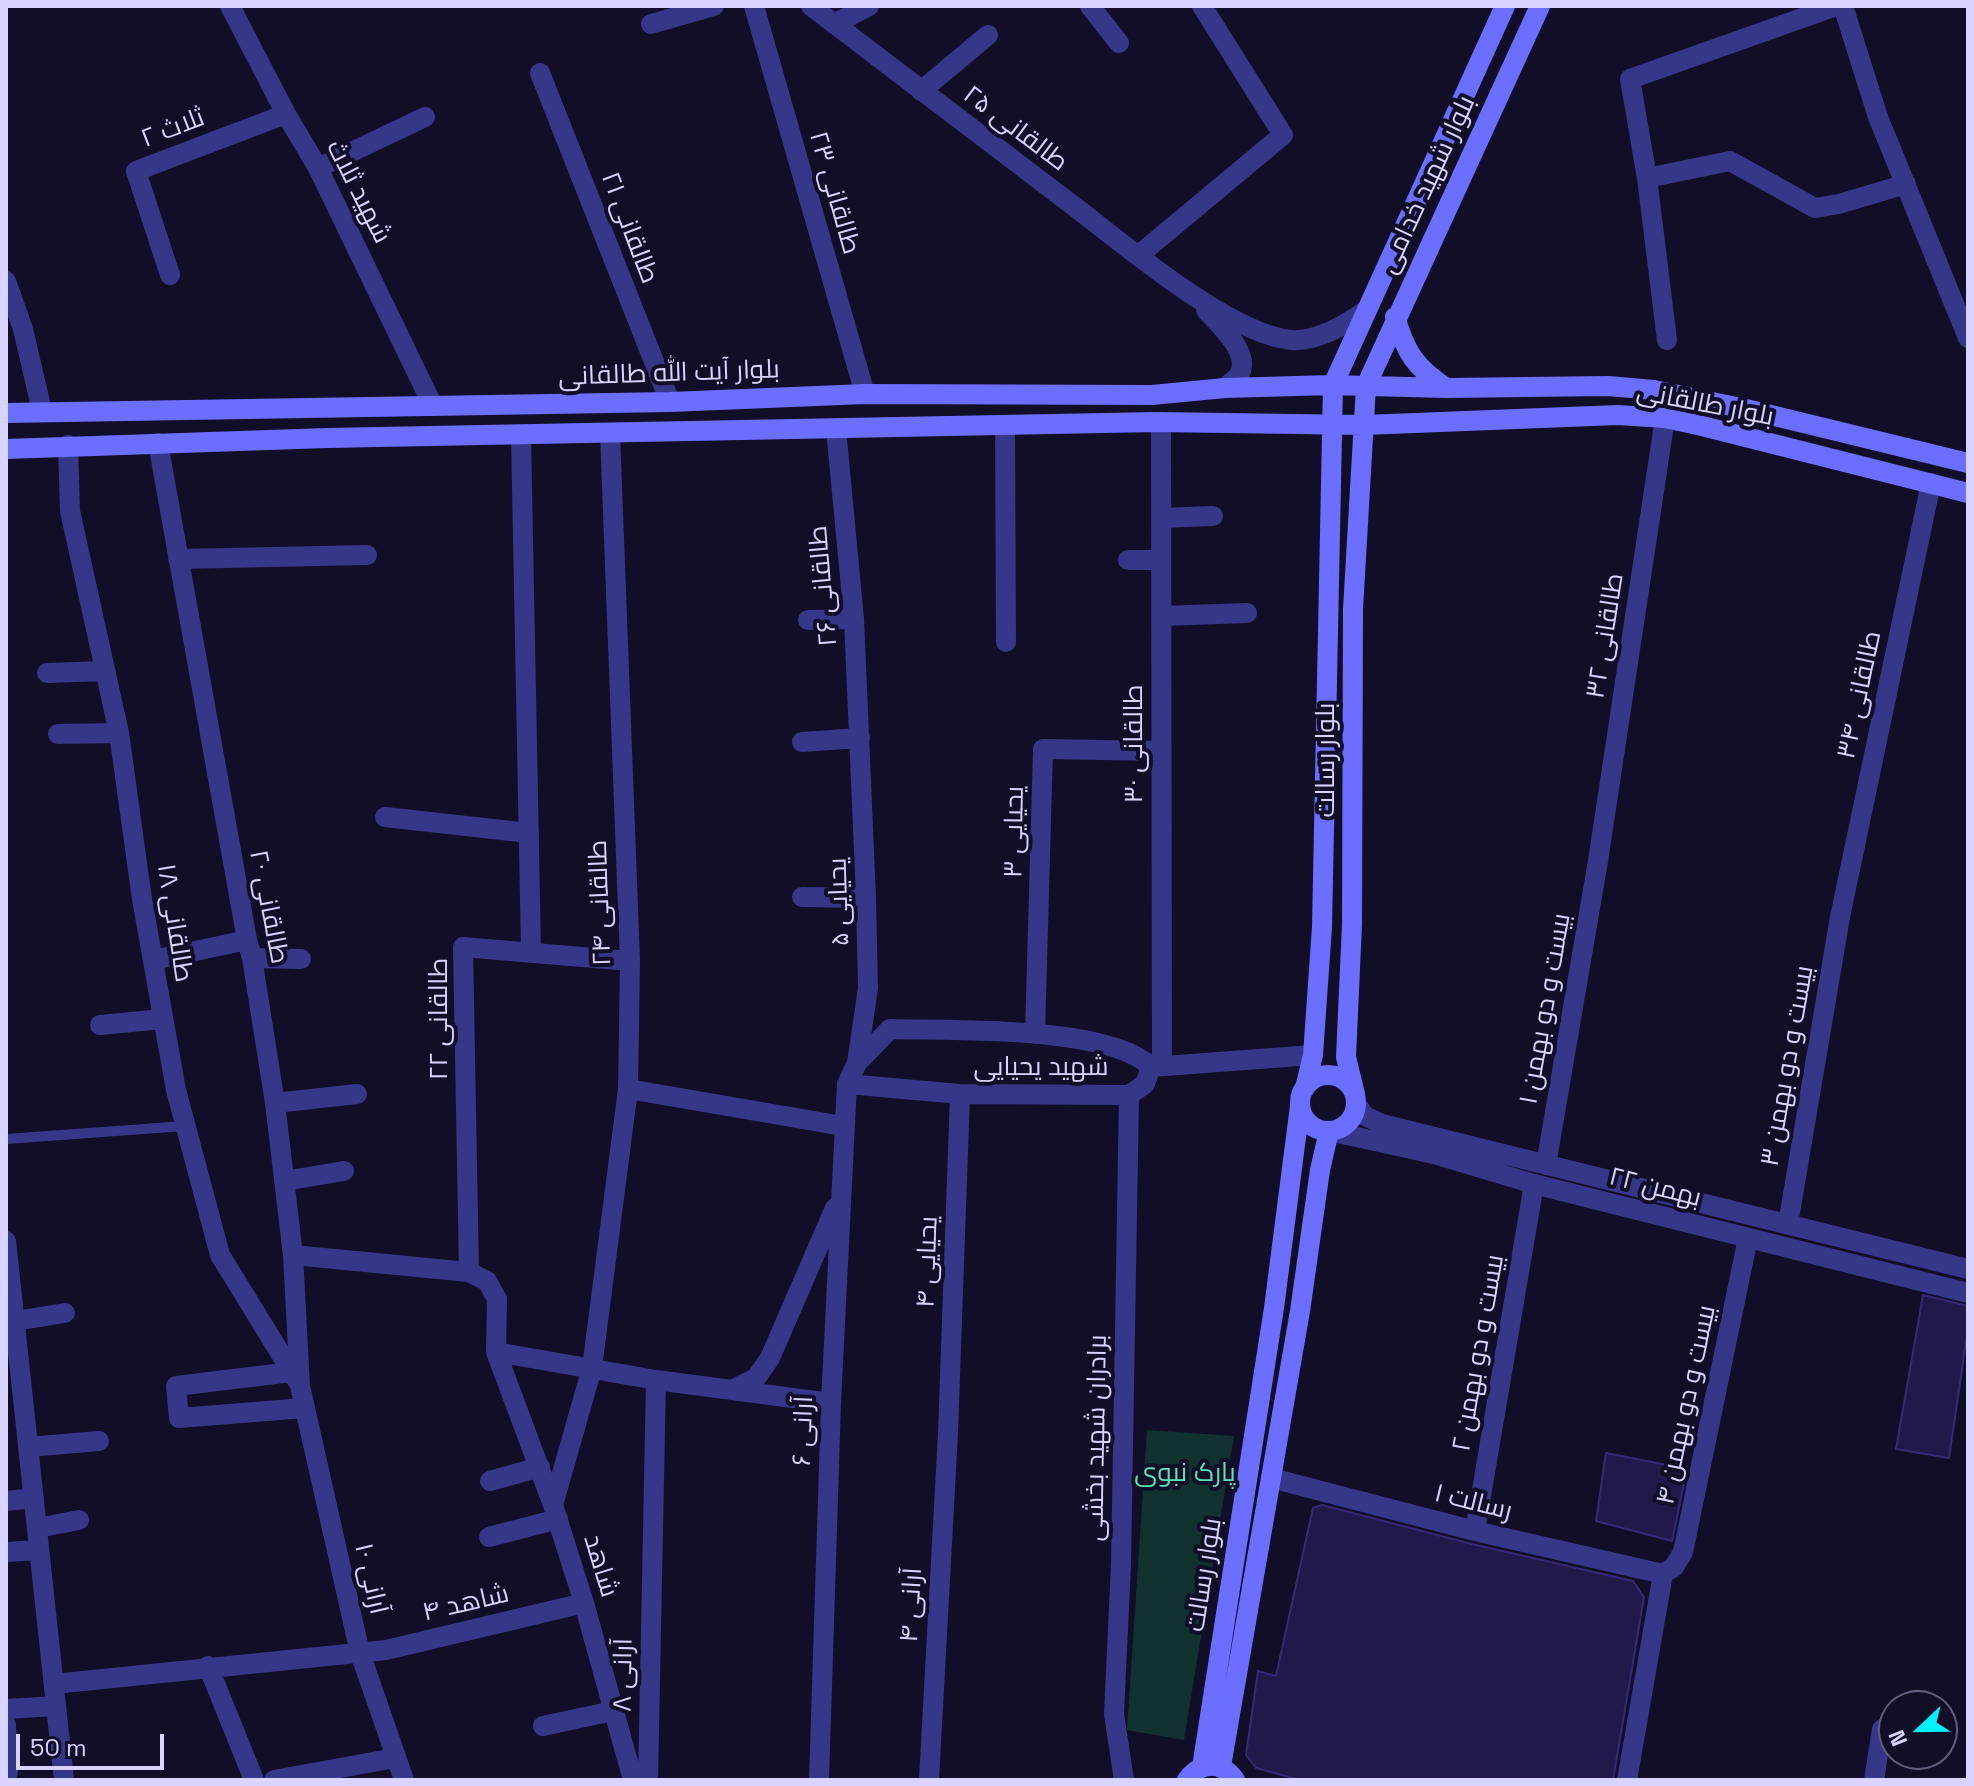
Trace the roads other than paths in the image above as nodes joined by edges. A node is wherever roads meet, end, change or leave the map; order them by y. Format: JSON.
{"nodes":[{"id":1,"x":714,"y":6,"type":"edge"},
{"id":2,"x":754,"y":6,"type":"edge"},
{"id":3,"x":811,"y":6,"type":"edge"},
{"id":4,"x":869,"y":6,"type":"edge"},
{"id":5,"x":1090,"y":6,"type":"edge"},
{"id":6,"x":1202,"y":6,"type":"edge"},
{"id":7,"x":1505,"y":6,"type":"edge"},
{"id":8,"x":1540,"y":6,"type":"edge"},
{"id":9,"x":1836,"y":6,"type":"edge"},
{"id":10,"x":1843,"y":6,"type":"edge"},
{"id":11,"x":238,"y":9,"type":"edge"},
{"id":12,"x":651,"y":24,"type":"dead end"},
{"id":13,"x":834,"y":24,"type":"junction"},
{"id":14,"x":988,"y":35,"type":"dead end"},
{"id":15,"x":1119,"y":43,"type":"dead end"},
{"id":16,"x":540,"y":73,"type":"dead end"},
{"id":17,"x":921,"y":91,"type":"junction"},
{"id":18,"x":286,"y":114,"type":"junction"},
{"id":19,"x":425,"y":117,"type":"dead end"},
{"id":20,"x":318,"y":168,"type":"junction"},
{"id":21,"x":1647,"y":178,"type":"junction"},
{"id":22,"x":1906,"y":184,"type":"junction"},
{"id":23,"x":1139,"y":255,"type":"junction"},
{"id":24,"x":170,"y":275,"type":"dead end"},
{"id":25,"x":6,"y":281,"type":"edge"},
{"id":26,"x":1960,"y":291,"type":"edge"},
{"id":27,"x":1190,"y":292,"type":"junction"},
{"id":28,"x":1368,"y":309,"type":"junction"},
{"id":29,"x":1395,"y":317,"type":"junction"},
{"id":30,"x":1968,"y":338,"type":"edge"},
{"id":31,"x":1667,"y":340,"type":"dead end"},
{"id":32,"x":1333,"y":385,"type":"junction"},
{"id":33,"x":1366,"y":386,"type":"junction"},
{"id":34,"x":1225,"y":388,"type":"junction"},
{"id":35,"x":1446,"y":388,"type":"junction"},
{"id":36,"x":865,"y":394,"type":"junction"},
{"id":37,"x":1082,"y":396,"type":"junction"},
{"id":38,"x":670,"y":402,"type":"junction"},
{"id":39,"x":433,"y":406,"type":"junction"},
{"id":40,"x":42,"y":411,"type":"junction"},
{"id":41,"x":6,"y":413,"type":"edge"},
{"id":42,"x":1665,"y":418,"type":"junction"},
{"id":43,"x":1161,"y":422,"type":"junction"},
{"id":44,"x":1082,"y":423,"type":"junction"},
{"id":45,"x":1331,"y":424,"type":"junction"},
{"id":46,"x":1005,"y":425,"type":"junction"},
{"id":47,"x":1364,"y":425,"type":"junction"},
{"id":48,"x":836,"y":429,"type":"junction"},
{"id":49,"x":610,"y":433,"type":"junction"},
{"id":50,"x":521,"y":435,"type":"junction"},
{"id":51,"x":435,"y":436,"type":"junction"},
{"id":52,"x":158,"y":443,"type":"junction"},
{"id":53,"x":68,"y":445,"type":"junction"},
{"id":54,"x":6,"y":449,"type":"edge"},
{"id":55,"x":1968,"y":463,"type":"edge"},
{"id":56,"x":1931,"y":483,"type":"junction"},
{"id":57,"x":1968,"y":493,"type":"edge"},
{"id":58,"x":1213,"y":516,"type":"dead end"},
{"id":59,"x":1161,"y":518,"type":"junction"},
{"id":60,"x":367,"y":555,"type":"dead end"},
{"id":61,"x":178,"y":559,"type":"junction"},
{"id":62,"x":1128,"y":560,"type":"dead end"},
{"id":63,"x":1161,"y":560,"type":"junction"},
{"id":64,"x":1247,"y":613,"type":"dead end"},
{"id":65,"x":1161,"y":616,"type":"junction"},
{"id":66,"x":854,"y":619,"type":"junction"},
{"id":67,"x":808,"y":620,"type":"dead end"},
{"id":68,"x":1006,"y":642,"type":"dead end"},
{"id":69,"x":105,"y":671,"type":"junction"},
{"id":70,"x":47,"y":673,"type":"dead end"},
{"id":71,"x":119,"y":733,"type":"junction"},
{"id":72,"x":58,"y":734,"type":"dead end"},
{"id":73,"x":860,"y":738,"type":"junction"},
{"id":74,"x":802,"y":742,"type":"dead end"},
{"id":75,"x":1161,"y":751,"type":"junction"},
{"id":76,"x":385,"y":817,"type":"dead end"},
{"id":77,"x":529,"y":833,"type":"junction"},
{"id":78,"x":1598,"y":861,"type":"joint"},
{"id":79,"x":802,"y":897,"type":"dead end"},
{"id":80,"x":866,"y":898,"type":"junction"},
{"id":81,"x":1840,"y":917,"type":"joint"},
{"id":82,"x":249,"y":949,"type":"junction"},
{"id":83,"x":531,"y":951,"type":"junction"},
{"id":84,"x":301,"y":959,"type":"dead end"},
{"id":85,"x":153,"y":960,"type":"junction"},
{"id":86,"x":630,"y":961,"type":"junction"},
{"id":87,"x":868,"y":988,"type":"junction"},
{"id":88,"x":163,"y":1019,"type":"junction"},
{"id":89,"x":100,"y":1025,"type":"dead end"},
{"id":90,"x":890,"y":1029,"type":"junction"},
{"id":91,"x":1035,"y":1034,"type":"junction"},
{"id":92,"x":1313,"y":1055,"type":"junction"},
{"id":93,"x":857,"y":1063,"type":"junction"},
{"id":94,"x":1156,"y":1066,"type":"junction"},
{"id":95,"x":847,"y":1084,"type":"junction"},
{"id":96,"x":628,"y":1089,"type":"junction"},
{"id":97,"x":357,"y":1094,"type":"dead end"},
{"id":98,"x":960,"y":1094,"type":"junction"},
{"id":99,"x":1129,"y":1095,"type":"junction"},
{"id":100,"x":1302,"y":1097,"type":"junction"},
{"id":101,"x":1355,"y":1099,"type":"junction"},
{"id":102,"x":275,"y":1103,"type":"junction"},
{"id":103,"x":185,"y":1126,"type":"junction"},
{"id":104,"x":843,"y":1126,"type":"junction"},
{"id":105,"x":1329,"y":1131,"type":"junction"},
{"id":106,"x":6,"y":1139,"type":"edge"},
{"id":107,"x":1546,"y":1165,"type":"junction"},
{"id":108,"x":344,"y":1171,"type":"dead end"},
{"id":109,"x":284,"y":1181,"type":"junction"},
{"id":110,"x":1534,"y":1184,"type":"junction"},
{"id":111,"x":840,"y":1196,"type":"junction"},
{"id":112,"x":1788,"y":1224,"type":"junction"},
{"id":113,"x":1748,"y":1238,"type":"junction"},
{"id":114,"x":6,"y":1241,"type":"edge"},
{"id":115,"x":293,"y":1255,"type":"junction"},
{"id":116,"x":1968,"y":1269,"type":"edge"},
{"id":117,"x":469,"y":1272,"type":"junction"},
{"id":118,"x":1968,"y":1293,"type":"edge"},
{"id":119,"x":65,"y":1313,"type":"dead end"},
{"id":120,"x":15,"y":1321,"type":"junction"},
{"id":121,"x":496,"y":1352,"type":"junction"},
{"id":122,"x":592,"y":1368,"type":"junction"},
{"id":123,"x":296,"y":1379,"type":"junction"},
{"id":124,"x":656,"y":1380,"type":"junction"},
{"id":125,"x":734,"y":1389,"type":"junction"},
{"id":126,"x":831,"y":1403,"type":"junction"},
{"id":127,"x":305,"y":1408,"type":"junction"},
{"id":128,"x":948,"y":1433,"type":"joint"},
{"id":129,"x":99,"y":1441,"type":"dead end"},
{"id":130,"x":28,"y":1447,"type":"junction"},
{"id":131,"x":540,"y":1467,"type":"junction"},
{"id":132,"x":1271,"y":1478,"type":"junction"},
{"id":133,"x":490,"y":1481,"type":"dead end"},
{"id":134,"x":34,"y":1498,"type":"junction"},
{"id":135,"x":6,"y":1501,"type":"edge"},
{"id":136,"x":555,"y":1512,"type":"junction"},
{"id":137,"x":79,"y":1520,"type":"dead end"},
{"id":138,"x":37,"y":1528,"type":"junction"},
{"id":139,"x":1475,"y":1531,"type":"junction"},
{"id":140,"x":489,"y":1537,"type":"dead end"},
{"id":141,"x":39,"y":1550,"type":"junction"},
{"id":142,"x":6,"y":1552,"type":"edge"},
{"id":143,"x":1663,"y":1574,"type":"junction"},
{"id":144,"x":584,"y":1603,"type":"junction"},
{"id":145,"x":360,"y":1653,"type":"junction"},
{"id":146,"x":208,"y":1666,"type":"junction"},
{"id":147,"x":54,"y":1684,"type":"junction"},
{"id":148,"x":56,"y":1706,"type":"junction"},
{"id":149,"x":6,"y":1709,"type":"edge"},
{"id":150,"x":613,"y":1711,"type":"junction"},
{"id":151,"x":6,"y":1725,"type":"edge"},
{"id":152,"x":543,"y":1726,"type":"dead end"},
{"id":153,"x":1878,"y":1754,"type":"edge"},
{"id":154,"x":395,"y":1758,"type":"junction"},
{"id":155,"x":1220,"y":1771,"type":"edge"},
{"id":156,"x":8,"y":1772,"type":"edge"},
{"id":157,"x":64,"y":1780,"type":"edge"},
{"id":158,"x":254,"y":1780,"type":"edge"},
{"id":159,"x":274,"y":1780,"type":"edge"},
{"id":160,"x":404,"y":1780,"type":"edge"},
{"id":161,"x":633,"y":1780,"type":"edge"},
{"id":162,"x":648,"y":1780,"type":"edge"},
{"id":163,"x":819,"y":1780,"type":"edge"},
{"id":164,"x":929,"y":1780,"type":"edge"},
{"id":165,"x":1124,"y":1780,"type":"edge"},
{"id":166,"x":1627,"y":1780,"type":"edge"},
{"id":167,"x":1874,"y":1780,"type":"edge"}],
"edges":[{"from":1,"to":12,"type":"street"},
{"from":2,"to":36,"type":"street","name":"طالقانی ۲۳"},
{"from":3,"to":13,"type":"street","name":"طالقانی ۲۵"},
{"from":4,"to":13,"type":"street"},
{"from":5,"to":15,"type":"street"},
{"from":6,"to":23,"type":"street"},
{"from":7,"to":28,"type":"main road","name":"بلوار شهید خدامی"},
{"from":8,"to":29,"type":"main road","name":"بلوار شهید خدامی"},
{"from":9,"to":21,"type":"street"},
{"from":10,"to":22,"type":"street"},
{"from":11,"to":18,"type":"street","name":"شهید ثلاث"},
{"from":13,"to":17,"type":"street","name":"طالقانی ۲۵"},
{"from":14,"to":17,"type":"street"},
{"from":16,"to":38,"type":"street","name":"طالقانی ۲۱"},
{"from":17,"to":23,"type":"street","name":"طالقانی ۲۵"},
{"from":18,"to":20,"type":"street","name":"شهید ثلاث"},
{"from":18,"to":24,"type":"street","name":"ثلاث ۲"},
{"from":19,"to":20,"type":"street"},
{"from":20,"to":39,"type":"street","name":"شهید ثلاث"},
{"from":21,"to":22,"type":"street"},
{"from":21,"to":31,"type":"street"},
{"from":22,"to":26,"type":"street"},
{"from":23,"to":27,"type":"street","name":"طالقانی ۲۵"},
{"from":25,"to":40,"type":"street"},
{"from":26,"to":30,"type":"street"},
{"from":27,"to":28,"type":"street"},
{"from":27,"to":34,"type":"street"},
{"from":28,"to":32,"type":"main road","name":"بلوار شهید خدامی"},
{"from":29,"to":33,"type":"main road","name":"بلوار شهید خدامی"},
{"from":29,"to":35,"type":"main road"},
{"from":32,"to":33,"type":"main road","name":"بلوار طالقانی"},
{"from":32,"to":34,"type":"main road","name":"بلوار آیت الله طالقانی"},
{"from":32,"to":45,"type":"main road","name":"بلوار رسالت"},
{"from":33,"to":35,"type":"main road","name":"بلوار طالقانی"},
{"from":33,"to":47,"type":"main road","name":"بلوار رسالت"},
{"from":34,"to":37,"type":"main road","name":"بلوار آیت الله طالقانی"},
{"from":35,"to":55,"type":"main road","name":"بلوار طالقانی"},
{"from":36,"to":37,"type":"main road","name":"بلوار آیت الله طالقانی"},
{"from":36,"to":38,"type":"main road","name":"بلوار آیت الله طالقانی"},
{"from":37,"to":44,"type":"main road"},
{"from":38,"to":39,"type":"main road","name":"بلوار آیت الله طالقانی"},
{"from":39,"to":40,"type":"main road","name":"بلوار آیت الله طالقانی"},
{"from":39,"to":51,"type":"main road"},
{"from":40,"to":41,"type":"main road","name":"بلوار آیت الله طالقانی"},
{"from":42,"to":47,"type":"main road","name":"بلوار طالقانی"},
{"from":42,"to":56,"type":"main road","name":"بلوار طالقانی"},
{"from":42,"to":78,"type":"street","name":"طالقانی ۳۲"},
{"from":43,"to":44,"type":"main road"},
{"from":43,"to":45,"type":"main road"},
{"from":43,"to":59,"type":"street","name":"طالقانی ۳۰"},
{"from":44,"to":46,"type":"main road"},
{"from":45,"to":47,"type":"main road","name":"بلوار طالقانی"},
{"from":45,"to":92,"type":"main road","name":"بلوار رسالت"},
{"from":46,"to":48,"type":"main road"},
{"from":46,"to":68,"type":"street"},
{"from":47,"to":101,"type":"main road","name":"بلوار رسالت"},
{"from":48,"to":49,"type":"main road"},
{"from":48,"to":66,"type":"street","name":"طالقانی ۲۶"},
{"from":49,"to":50,"type":"main road"},
{"from":49,"to":86,"type":"street","name":"طالقانی ۲۴"},
{"from":50,"to":51,"type":"main road"},
{"from":50,"to":77,"type":"street"},
{"from":51,"to":52,"type":"main road"},
{"from":52,"to":53,"type":"main road"},
{"from":52,"to":61,"type":"street","name":"طالقانی ۲۰"},
{"from":53,"to":54,"type":"main road"},
{"from":53,"to":69,"type":"street","name":"طالقانی ۱۸"},
{"from":56,"to":57,"type":"main road","name":"بلوار طالقانی"},
{"from":56,"to":81,"type":"street","name":"طالقانی ۳۴"},
{"from":58,"to":59,"type":"street"},
{"from":59,"to":63,"type":"street","name":"طالقانی ۳۰"},
{"from":60,"to":61,"type":"street"},
{"from":61,"to":82,"type":"street","name":"طالقانی ۲۰"},
{"from":62,"to":63,"type":"street"},
{"from":63,"to":65,"type":"street","name":"طالقانی ۳۰"},
{"from":64,"to":65,"type":"street"},
{"from":65,"to":75,"type":"street","name":"طالقانی ۳۰"},
{"from":66,"to":67,"type":"street"},
{"from":66,"to":73,"type":"street","name":"طالقانی ۲۶"},
{"from":69,"to":70,"type":"street"},
{"from":69,"to":71,"type":"street","name":"طالقانی ۱۸"},
{"from":71,"to":72,"type":"street"},
{"from":71,"to":85,"type":"street","name":"طالقانی ۱۸"},
{"from":73,"to":74,"type":"street"},
{"from":73,"to":80,"type":"street","name":"یحیایی ۵"},
{"from":75,"to":91,"type":"street","name":"یحیایی ۳"},
{"from":75,"to":94,"type":"street","name":"طالقانی ۳۰"},
{"from":76,"to":77,"type":"street"},
{"from":77,"to":83,"type":"street"},
{"from":78,"to":107,"type":"street","name":"بیست و دو بهمن ۱"},
{"from":79,"to":80,"type":"street"},
{"from":80,"to":87,"type":"street","name":"یحیایی ۵"},
{"from":81,"to":112,"type":"street","name":"بیست و دو بهمن ۳"},
{"from":82,"to":84,"type":"street"},
{"from":82,"to":85,"type":"street"},
{"from":82,"to":102,"type":"street","name":"طالقانی ۲۰"},
{"from":83,"to":86,"type":"street"},
{"from":83,"to":117,"type":"street","name":"طالقانی ۲۲"},
{"from":85,"to":88,"type":"street","name":"طالقانی ۱۸"},
{"from":86,"to":96,"type":"street","name":"طالقانی ۲۴"},
{"from":87,"to":90,"type":"street"},
{"from":87,"to":93,"type":"street","name":"یحیایی ۵"},
{"from":88,"to":89,"type":"street"},
{"from":88,"to":103,"type":"street","name":"طالقانی ۱۸"},
{"from":90,"to":91,"type":"street"},
{"from":90,"to":93,"type":"street"},
{"from":91,"to":94,"type":"street"},
{"from":92,"to":94,"type":"street"},
{"from":92,"to":100,"type":"main road","name":"بلوار رسالت"},
{"from":93,"to":95,"type":"street"},
{"from":94,"to":99,"type":"street","name":"شهید یحیایی"},
{"from":95,"to":98,"type":"street","name":"شهید یحیایی"},
{"from":95,"to":104,"type":"street","name":"آرانی ۶"},
{"from":96,"to":104,"type":"street"},
{"from":96,"to":122,"type":"street","name":"طالقانی ۲۴"},
{"from":97,"to":102,"type":"street"},
{"from":98,"to":99,"type":"street","name":"شهید یحیایی"},
{"from":98,"to":128,"type":"street","name":"یحیایی ۴"},
{"from":99,"to":165,"type":"street","name":"برادران شهید بخشی"},
{"from":100,"to":101,"type":"main road"},
{"from":100,"to":105,"type":"main road"},
{"from":100,"to":155,"type":"main road","name":"بلوار رسالت"},
{"from":101,"to":105,"type":"main road"},
{"from":101,"to":107,"type":"street","name":"۲۲ بهمن"},
{"from":102,"to":109,"type":"street","name":"طالقانی ۲۰"},
{"from":103,"to":106,"type":"lane"},
{"from":103,"to":123,"type":"street","name":"طالقانی ۱۸"},
{"from":104,"to":111,"type":"street","name":"آرانی ۶"},
{"from":105,"to":110,"type":"street","name":"۲۲ بهمن"},
{"from":105,"to":132,"type":"main road","name":"بلوار رسالت"},
{"from":107,"to":112,"type":"street","name":"۲۲ بهمن"},
{"from":108,"to":109,"type":"street"},
{"from":109,"to":115,"type":"street","name":"طالقانی ۲۰"},
{"from":110,"to":113,"type":"street","name":"۲۲ بهمن"},
{"from":110,"to":139,"type":"street","name":"بیست و دو بهمن ۲"},
{"from":111,"to":125,"type":"street"},
{"from":111,"to":126,"type":"street","name":"آرانی ۶"},
{"from":112,"to":116,"type":"street","name":"۲۲ بهمن"},
{"from":113,"to":118,"type":"street","name":"۲۲ بهمن"},
{"from":113,"to":143,"type":"street","name":"بیست و دو بهمن ۴"},
{"from":114,"to":120,"type":"street"},
{"from":115,"to":117,"type":"street"},
{"from":115,"to":123,"type":"street","name":"طالقانی ۲۰"},
{"from":117,"to":121,"type":"street"},
{"from":119,"to":120,"type":"street"},
{"from":120,"to":130,"type":"street"},
{"from":121,"to":122,"type":"street"},
{"from":121,"to":131,"type":"street"},
{"from":122,"to":124,"type":"street"},
{"from":122,"to":136,"type":"street"},
{"from":123,"to":127,"type":"street","name":"آرانی ۱۰"},
{"from":123,"to":127,"type":"street"},
{"from":124,"to":125,"type":"street"},
{"from":124,"to":162,"type":"street","name":"آرانی ۸"},
{"from":125,"to":126,"type":"street"},
{"from":126,"to":163,"type":"street","name":"آرانی ۶"},
{"from":127,"to":145,"type":"street","name":"آرانی ۱۰"},
{"from":128,"to":164,"type":"street","name":"آرانی ۴"},
{"from":129,"to":130,"type":"street"},
{"from":130,"to":134,"type":"street"},
{"from":131,"to":133,"type":"street"},
{"from":131,"to":136,"type":"street"},
{"from":132,"to":139,"type":"street","name":"رسالت ۱"},
{"from":132,"to":155,"type":"main road","name":"بلوار رسالت"},
{"from":134,"to":135,"type":"street"},
{"from":134,"to":138,"type":"street"},
{"from":136,"to":140,"type":"street"},
{"from":136,"to":144,"type":"street","name":"شاهد"},
{"from":137,"to":138,"type":"street"},
{"from":138,"to":141,"type":"street"},
{"from":139,"to":143,"type":"street","name":"رسالت ۱"},
{"from":141,"to":142,"type":"street"},
{"from":141,"to":147,"type":"street"},
{"from":143,"to":166,"type":"street"},
{"from":144,"to":145,"type":"street","name":"شاهد ۴"},
{"from":144,"to":150,"type":"street","name":"شاهد"},
{"from":145,"to":146,"type":"street","name":"شاهد ۴"},
{"from":145,"to":154,"type":"street","name":"آرانی ۱۰"},
{"from":146,"to":147,"type":"street","name":"شاهد ۴"},
{"from":146,"to":158,"type":"street"},
{"from":147,"to":148,"type":"street"},
{"from":148,"to":149,"type":"street"},
{"from":148,"to":157,"type":"street"},
{"from":150,"to":152,"type":"street"},
{"from":150,"to":161,"type":"street","name":"شاهد"},
{"from":151,"to":156,"type":"street"},
{"from":153,"to":167,"type":"street"},
{"from":154,"to":159,"type":"street"},
{"from":154,"to":160,"type":"street","name":"آرانی ۱۰"}]}
